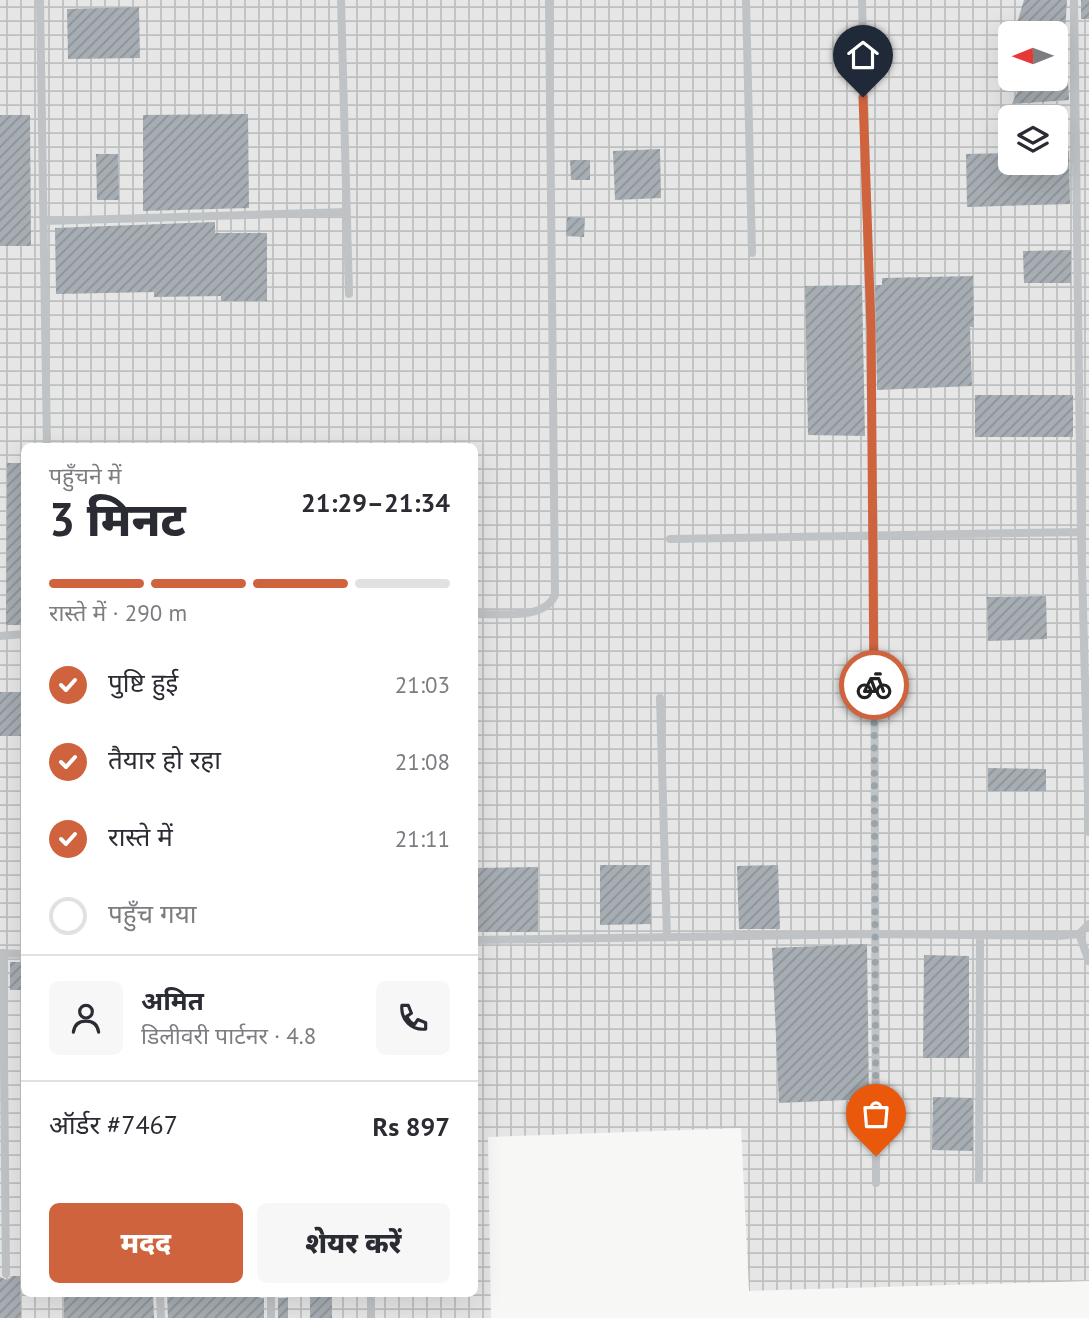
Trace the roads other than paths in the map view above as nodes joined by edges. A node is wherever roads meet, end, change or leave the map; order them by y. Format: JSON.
{"nodes":[{"id":1,"x":40,"y":0,"type":"edge"},
{"id":2,"x":341,"y":0,"type":"edge"},
{"id":3,"x":549,"y":0,"type":"edge"},
{"id":4,"x":746,"y":0,"type":"edge"},
{"id":5,"x":862,"y":0,"type":"edge"},
{"id":6,"x":1074,"y":0,"type":"edge"},
{"id":7,"x":347,"y":212,"type":"junction"},
{"id":8,"x":44,"y":221,"type":"junction"},
{"id":9,"x":752,"y":253,"type":"dead end"},
{"id":10,"x":349,"y":294,"type":"dead end"},
{"id":11,"x":47,"y":443,"type":"edge"},
{"id":12,"x":1081,"y":532,"type":"junction"},
{"id":13,"x":874,"y":535,"type":"junction"},
{"id":14,"x":670,"y":539,"type":"dead end"},
{"id":15,"x":478,"y":614,"type":"edge"},
{"id":16,"x":21,"y":634,"type":"edge"},
{"id":17,"x":0,"y":636,"type":"edge"},
{"id":18,"x":660,"y":698,"type":"dead end"},
{"id":19,"x":1089,"y":832,"type":"edge"},
{"id":20,"x":1086,"y":930,"type":"edge"},
{"id":21,"x":873,"y":934,"type":"junction"},
{"id":22,"x":980,"y":935,"type":"junction"},
{"id":23,"x":667,"y":937,"type":"junction"},
{"id":24,"x":478,"y":940,"type":"edge"},
{"id":25,"x":1,"y":953,"type":"edge"},
{"id":26,"x":21,"y":954,"type":"edge"},
{"id":27,"x":1089,"y":961,"type":"edge"},
{"id":28,"x":979,"y":1180,"type":"dead end"},
{"id":29,"x":876,"y":1183,"type":"dead end"},
{"id":30,"x":6,"y":1273,"type":"dead end"},
{"id":31,"x":160,"y":1297,"type":"edge"},
{"id":32,"x":271,"y":1297,"type":"edge"},
{"id":33,"x":371,"y":1297,"type":"edge"},
{"id":34,"x":160,"y":1318,"type":"edge"},
{"id":35,"x":271,"y":1318,"type":"edge"},
{"id":36,"x":371,"y":1318,"type":"edge"}],
"edges":[{"from":1,"to":8,"type":"lane"},
{"from":2,"to":7,"type":"lane"},
{"from":3,"to":15,"type":"lane"},
{"from":4,"to":9,"type":"lane"},
{"from":5,"to":13,"type":"lane"},
{"from":6,"to":12,"type":"lane"},
{"from":7,"to":8,"type":"lane"},
{"from":7,"to":10,"type":"lane"},
{"from":8,"to":11,"type":"lane"},
{"from":12,"to":13,"type":"lane"},
{"from":12,"to":19,"type":"lane"},
{"from":13,"to":14,"type":"lane"},
{"from":13,"to":21,"type":"lane"},
{"from":16,"to":17,"type":"lane"},
{"from":18,"to":23,"type":"lane"},
{"from":20,"to":22,"type":"lane"},
{"from":20,"to":27,"type":"lane"},
{"from":21,"to":22,"type":"lane"},
{"from":21,"to":23,"type":"lane"},
{"from":21,"to":29,"type":"lane"},
{"from":22,"to":28,"type":"lane"},
{"from":23,"to":24,"type":"lane"},
{"from":25,"to":26,"type":"lane"},
{"from":25,"to":30,"type":"lane"},
{"from":31,"to":34,"type":"lane"},
{"from":32,"to":35,"type":"lane"},
{"from":33,"to":36,"type":"lane"}]}
